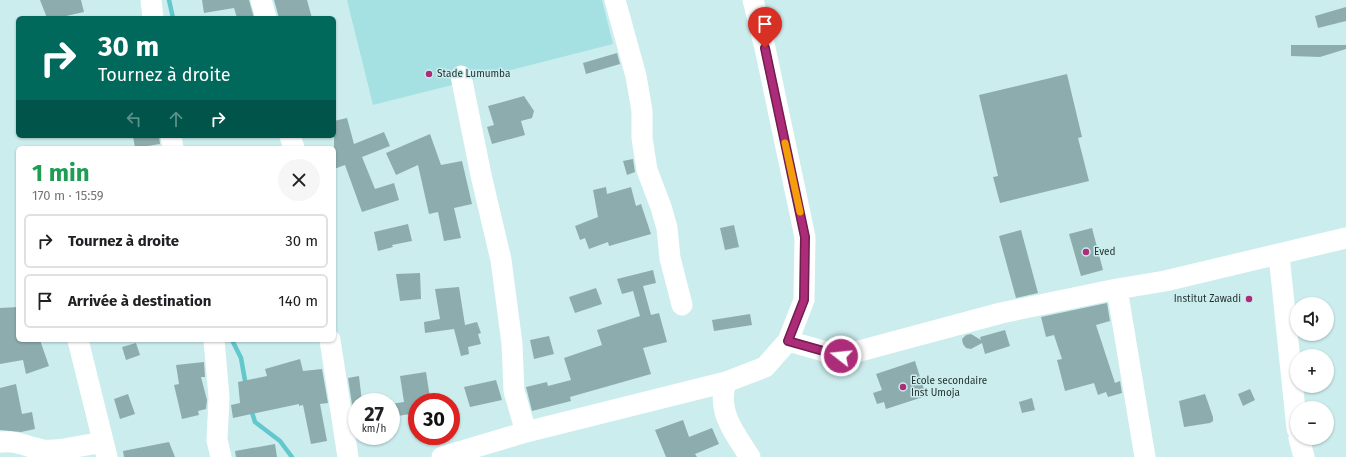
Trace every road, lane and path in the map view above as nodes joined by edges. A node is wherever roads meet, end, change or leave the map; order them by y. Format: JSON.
{"nodes":[{"id":1,"x":151,"y":0,"type":"edge"},
{"id":2,"x":261,"y":0,"type":"edge"},
{"id":3,"x":615,"y":0,"type":"edge"},
{"id":4,"x":753,"y":0,"type":"edge"},
{"id":5,"x":153,"y":16,"type":"edge"},
{"id":6,"x":265,"y":16,"type":"edge"},
{"id":7,"x":461,"y":76,"type":"dead end"},
{"id":8,"x":1346,"y":238,"type":"edge"},
{"id":9,"x":1279,"y":255,"type":"junction"},
{"id":10,"x":1116,"y":289,"type":"junction"},
{"id":11,"x":682,"y":305,"type":"dead end"},
{"id":12,"x":788,"y":341,"type":"junction"},
{"id":13,"x":78,"y":342,"type":"edge"},
{"id":14,"x":214,"y":342,"type":"edge"},
{"id":15,"x":330,"y":342,"type":"edge"},
{"id":16,"x":726,"y":382,"type":"junction"},
{"id":17,"x":1294,"y":401,"type":"edge"},
{"id":18,"x":526,"y":432,"type":"junction"},
{"id":19,"x":0,"y":442,"type":"edge"},
{"id":20,"x":1301,"y":445,"type":"edge"},
{"id":21,"x":104,"y":450,"type":"edge"},
{"id":22,"x":221,"y":457,"type":"edge"},
{"id":23,"x":348,"y":457,"type":"edge"},
{"id":24,"x":442,"y":457,"type":"edge"},
{"id":25,"x":750,"y":457,"type":"edge"},
{"id":26,"x":1145,"y":457,"type":"edge"},
{"id":27,"x":1304,"y":457,"type":"edge"}],
"edges":[{"from":1,"to":5,"type":"street"},
{"from":2,"to":6,"type":"street"},
{"from":3,"to":11,"type":"street"},
{"from":4,"to":12,"type":"street"},
{"from":7,"to":18,"type":"street"},
{"from":8,"to":9,"type":"street"},
{"from":9,"to":10,"type":"street"},
{"from":9,"to":17,"type":"street"},
{"from":10,"to":12,"type":"street"},
{"from":10,"to":26,"type":"street"},
{"from":12,"to":16,"type":"street"},
{"from":13,"to":21,"type":"street"},
{"from":14,"to":22,"type":"street"},
{"from":15,"to":23,"type":"street"},
{"from":16,"to":18,"type":"street"},
{"from":16,"to":25,"type":"street"},
{"from":18,"to":24,"type":"street"},
{"from":19,"to":21,"type":"street"},
{"from":20,"to":27,"type":"street"}]}
